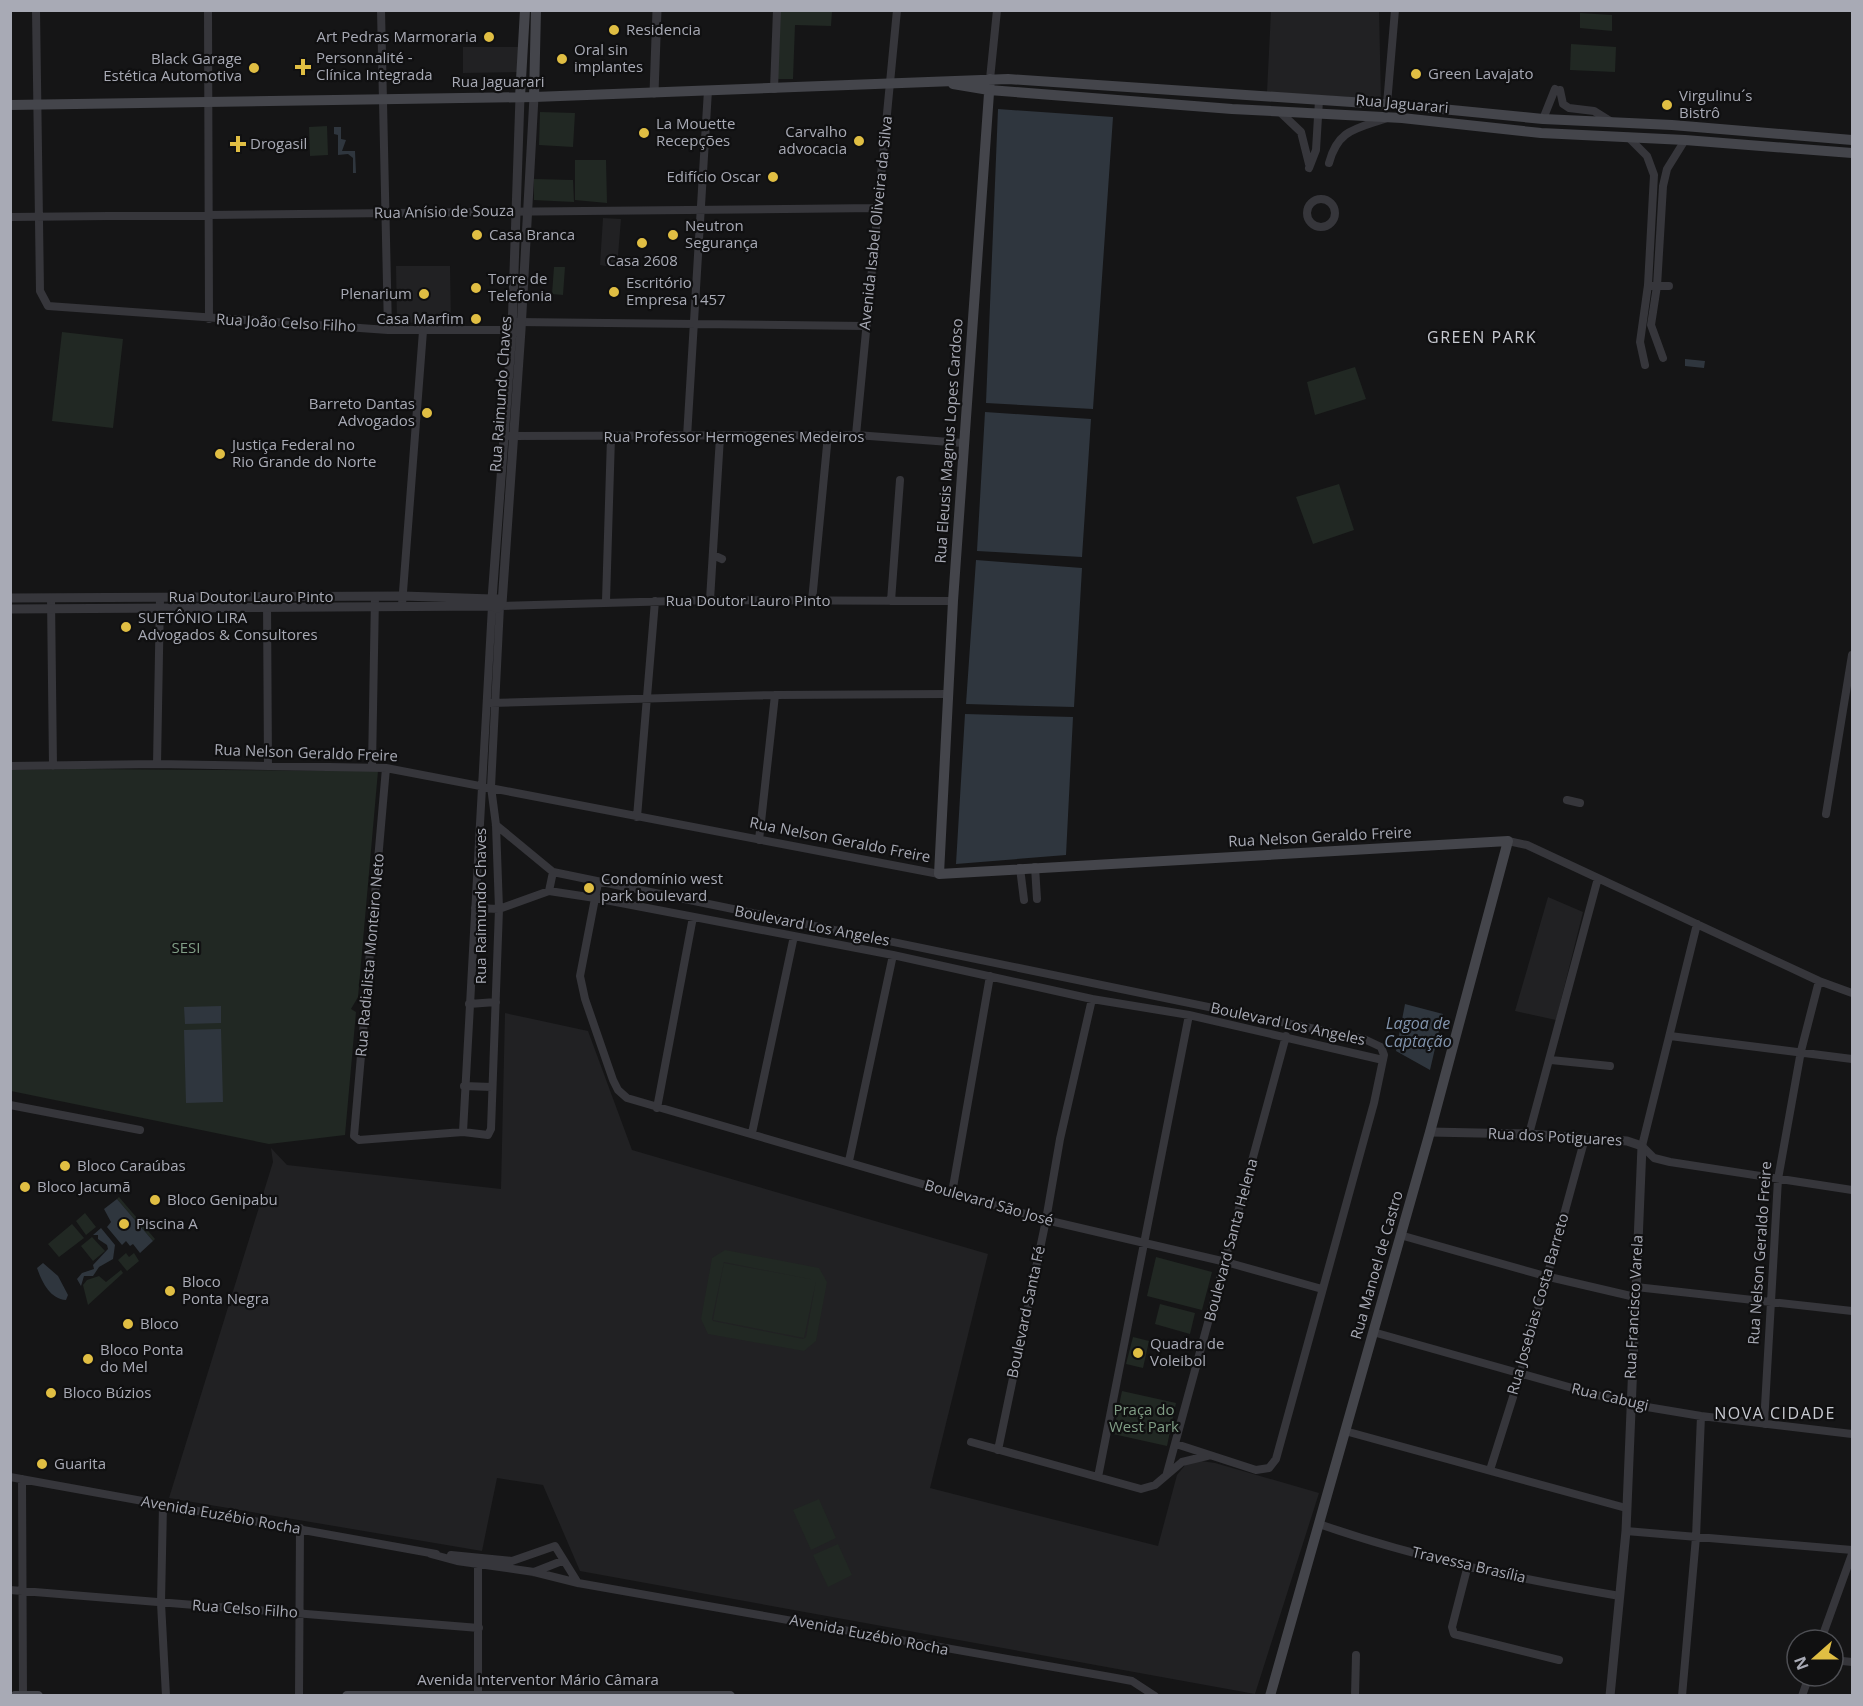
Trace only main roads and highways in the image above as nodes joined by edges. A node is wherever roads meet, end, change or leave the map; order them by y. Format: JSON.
{"nodes":[{"id":1,"x":525,"y":10,"type":"edge"},
{"id":2,"x":536,"y":10,"type":"edge"},
{"id":3,"x":989,"y":84,"type":"junction"},
{"id":4,"x":520,"y":97,"type":"junction"},
{"id":5,"x":534,"y":97,"type":"junction"},
{"id":6,"x":10,"y":105,"type":"edge"},
{"id":7,"x":1852,"y":140,"type":"edge"},
{"id":8,"x":1852,"y":153,"type":"edge"},
{"id":9,"x":1508,"y":841,"type":"joint"},
{"id":10,"x":939,"y":874,"type":"joint"},
{"id":11,"x":15,"y":1695,"type":"edge"},
{"id":12,"x":22,"y":1695,"type":"edge"},
{"id":13,"x":38,"y":1695,"type":"edge"},
{"id":14,"x":347,"y":1695,"type":"edge"},
{"id":15,"x":429,"y":1695,"type":"edge"},
{"id":16,"x":478,"y":1695,"type":"edge"},
{"id":17,"x":499,"y":1695,"type":"edge"},
{"id":18,"x":618,"y":1695,"type":"edge"},
{"id":19,"x":730,"y":1695,"type":"edge"},
{"id":20,"x":1270,"y":1695,"type":"edge"}],
"edges":[{"from":1,"to":4,"type":"main road","name":"Rua Raimundo Chaves"},
{"from":2,"to":5,"type":"main road","name":"Rua Raimundo Chaves"},
{"from":3,"to":5,"type":"main road","name":"Rua Jaguarari"},
{"from":3,"to":7,"type":"main road","name":"Rua Jaguarari"},
{"from":3,"to":8,"type":"main road","name":"Rua Jaguarari"},
{"from":3,"to":10,"type":"main road","name":"Rua Eleusis Magnus Lopes Cardoso"},
{"from":4,"to":5,"type":"main road","name":"Rua Jaguarari"},
{"from":4,"to":6,"type":"main road","name":"Rua Jaguarari"},
{"from":9,"to":10,"type":"main road","name":"Rua Nelson Geraldo Freire"},
{"from":9,"to":20,"type":"main road","name":"Rua Manoel de Castro"},
{"from":11,"to":12,"type":"main road"},
{"from":12,"to":13,"type":"main road"},
{"from":14,"to":15,"type":"main road","name":"Avenida Interventor Mário Câmara"},
{"from":15,"to":16,"type":"main road","name":"Avenida Interventor Mário Câmara"},
{"from":16,"to":17,"type":"main road","name":"Avenida Interventor Mário Câmara"},
{"from":17,"to":18,"type":"main road","name":"Avenida Interventor Mário Câmara"},
{"from":18,"to":19,"type":"main road","name":"Avenida Interventor Mário Câmara"}]}
